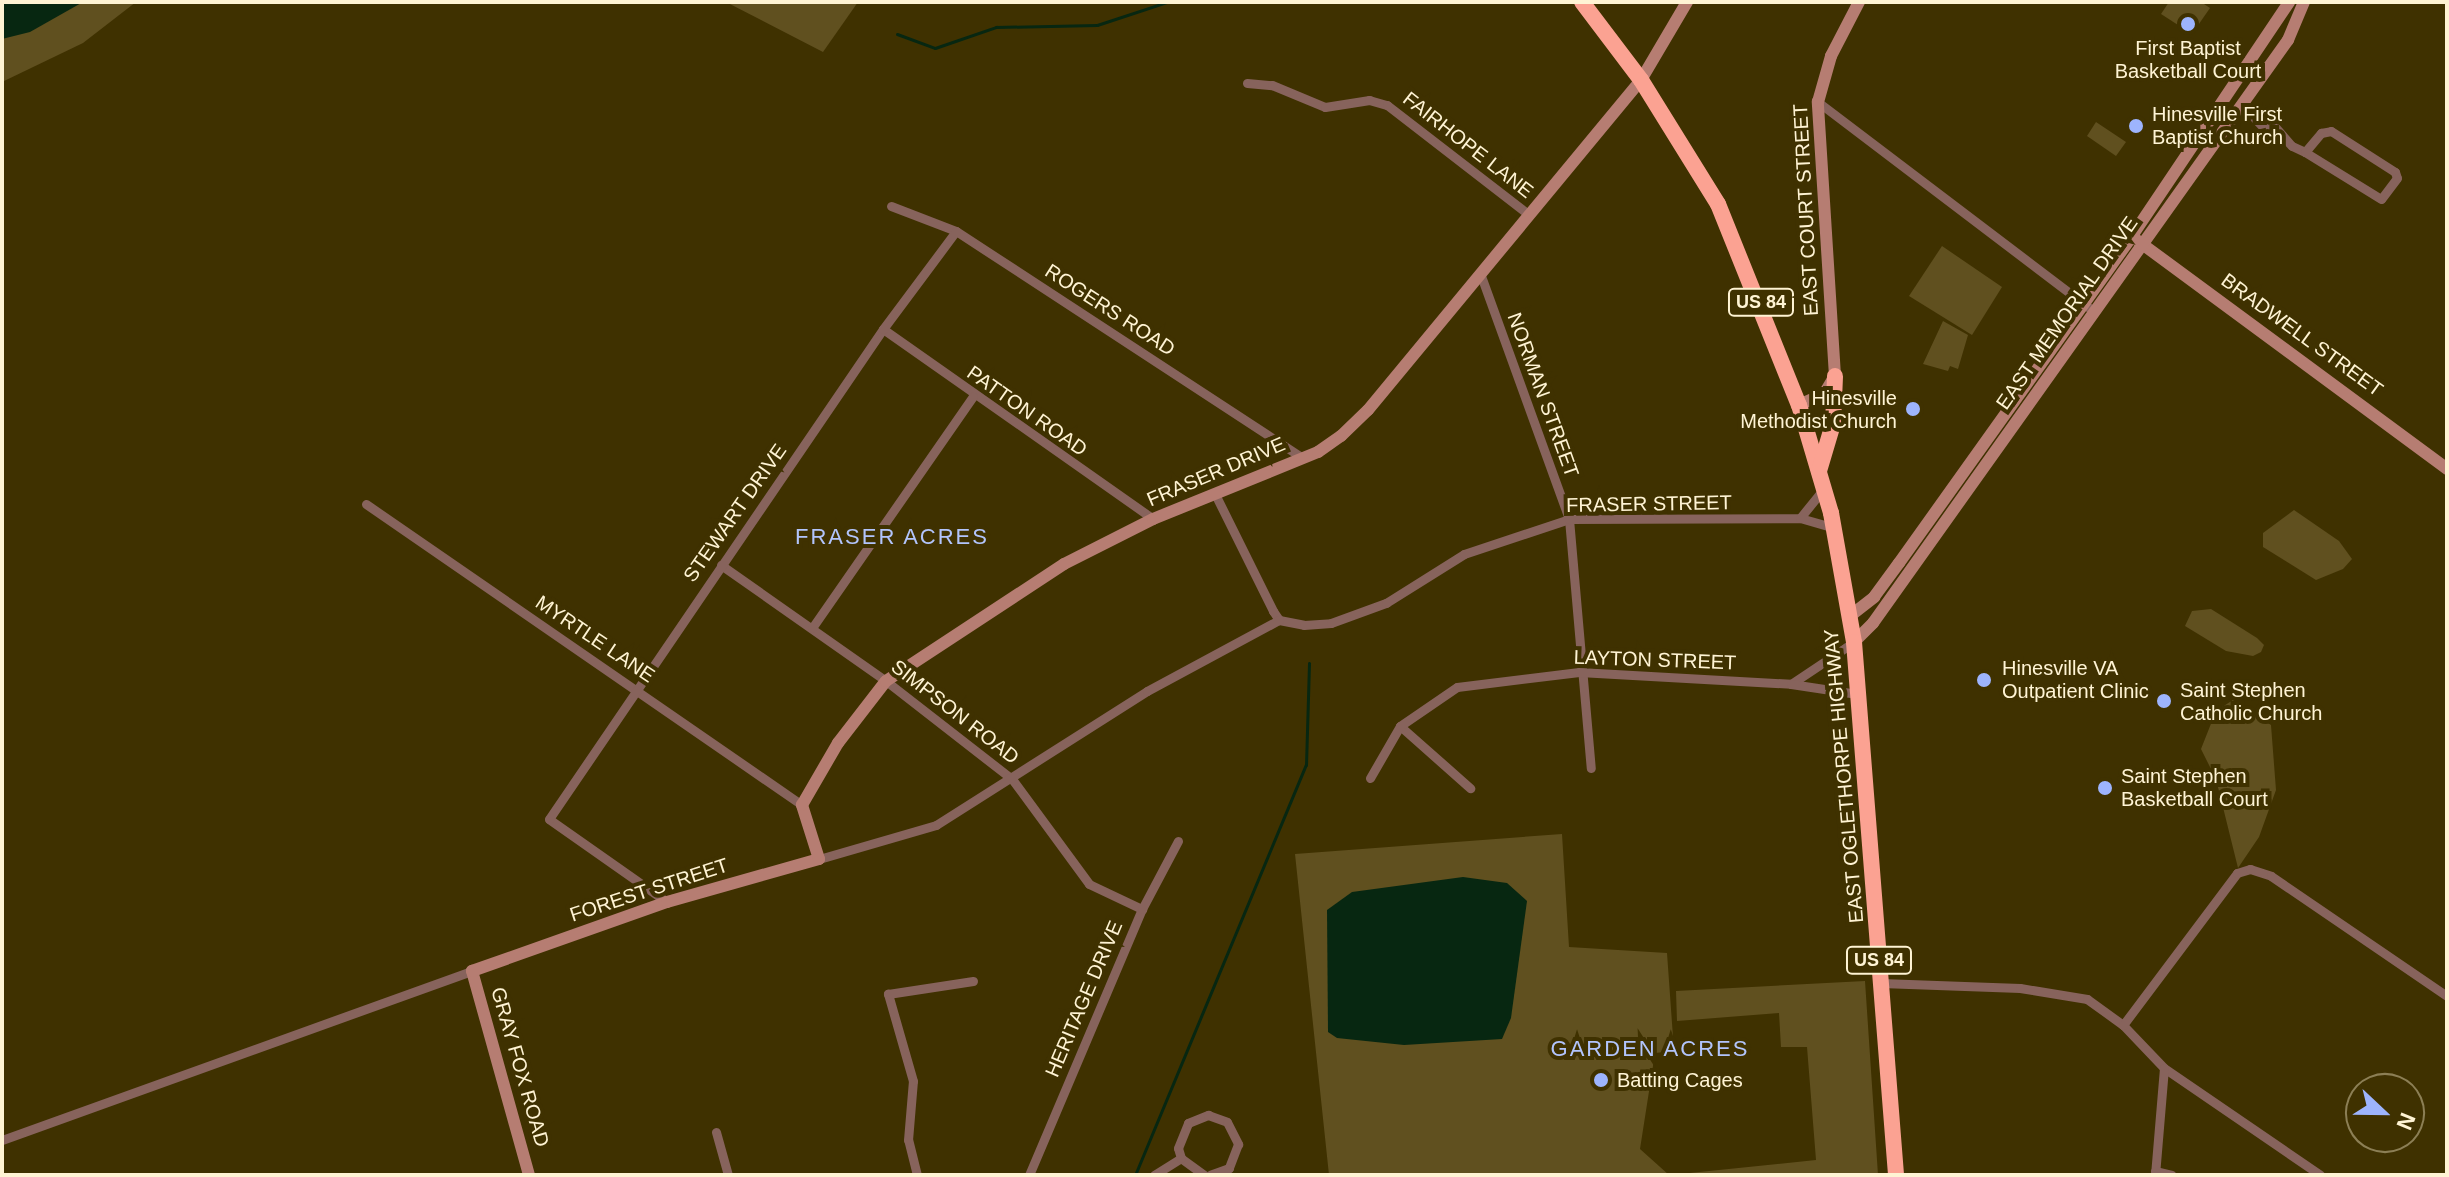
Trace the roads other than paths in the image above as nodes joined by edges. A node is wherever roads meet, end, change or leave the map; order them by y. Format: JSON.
{"nodes":[{"id":1,"x":1582,"y":2,"type":"edge"},
{"id":2,"x":1687,"y":2,"type":"edge"},
{"id":3,"x":1859,"y":2,"type":"edge"},
{"id":4,"x":2289,"y":2,"type":"edge"},
{"id":5,"x":2304,"y":2,"type":"edge"},
{"id":6,"x":1641,"y":80,"type":"junction"},
{"id":7,"x":1247,"y":83,"type":"dead end"},
{"id":8,"x":1818,"y":102,"type":"junction"},
{"id":9,"x":2244,"y":108,"type":"junction"},
{"id":10,"x":2305,"y":152,"type":"junction"},
{"id":11,"x":891,"y":206,"type":"dead end"},
{"id":12,"x":1528,"y":214,"type":"junction"},
{"id":13,"x":956,"y":231,"type":"junction"},
{"id":14,"x":2136,"y":239,"type":"junction"},
{"id":15,"x":1480,"y":273,"type":"junction"},
{"id":16,"x":2088,"y":307,"type":"junction"},
{"id":17,"x":883,"y":329,"type":"junction"},
{"id":18,"x":1835,"y":376,"type":"junction"},
{"id":19,"x":973,"y":396,"type":"junction"},
{"id":20,"x":1799,"y":405,"type":"junction"},
{"id":21,"x":1302,"y":457,"type":"junction"},
{"id":22,"x":2447,"y":469,"type":"edge"},
{"id":23,"x":1819,"y":471,"type":"junction"},
{"id":24,"x":1824,"y":489,"type":"junction"},
{"id":25,"x":1215,"y":494,"type":"junction"},
{"id":26,"x":366,"y":504,"type":"dead end"},
{"id":27,"x":1800,"y":518,"type":"junction"},
{"id":28,"x":1153,"y":519,"type":"junction"},
{"id":29,"x":1569,"y":519,"type":"junction"},
{"id":30,"x":1834,"y":528,"type":"junction"},
{"id":31,"x":721,"y":565,"type":"junction"},
{"id":32,"x":1850,"y":616,"type":"junction"},
{"id":33,"x":1279,"y":620,"type":"junction"},
{"id":34,"x":812,"y":628,"type":"junction"},
{"id":35,"x":1854,"y":642,"type":"junction"},
{"id":36,"x":1579,"y":672,"type":"junction"},
{"id":37,"x":886,"y":681,"type":"junction"},
{"id":38,"x":1791,"y":684,"type":"junction"},
{"id":39,"x":635,"y":688,"type":"junction"},
{"id":40,"x":1857,"y":694,"type":"junction"},
{"id":41,"x":1400,"y":726,"type":"junction"},
{"id":42,"x":1591,"y":768,"type":"dead end"},
{"id":43,"x":1370,"y":778,"type":"dead end"},
{"id":44,"x":1012,"y":779,"type":"junction"},
{"id":45,"x":1470,"y":788,"type":"dead end"},
{"id":46,"x":802,"y":805,"type":"junction"},
{"id":47,"x":1178,"y":841,"type":"dead end"},
{"id":48,"x":819,"y":859,"type":"junction"},
{"id":49,"x":667,"y":902,"type":"junction"},
{"id":50,"x":1142,"y":909,"type":"junction"},
{"id":51,"x":472,"y":971,"type":"junction"},
{"id":52,"x":973,"y":981,"type":"dead end"},
{"id":53,"x":1881,"y":983,"type":"junction"},
{"id":54,"x":2447,"y":996,"type":"edge"},
{"id":55,"x":2123,"y":1025,"type":"junction"},
{"id":56,"x":2164,"y":1068,"type":"junction"},
{"id":57,"x":716,"y":1132,"type":"dead end"},
{"id":58,"x":2,"y":1140,"type":"edge"},
{"id":59,"x":1181,"y":1158,"type":"junction"},
{"id":60,"x":2155,"y":1173,"type":"edge"},
{"id":61,"x":529,"y":1175,"type":"edge"},
{"id":62,"x":728,"y":1175,"type":"edge"},
{"id":63,"x":917,"y":1175,"type":"edge"},
{"id":64,"x":1029,"y":1175,"type":"edge"},
{"id":65,"x":1154,"y":1175,"type":"edge"},
{"id":66,"x":1207,"y":1175,"type":"edge"},
{"id":67,"x":1896,"y":1175,"type":"edge"},
{"id":68,"x":2172,"y":1175,"type":"edge"},
{"id":69,"x":2320,"y":1175,"type":"edge"}],
"edges":[{"from":1,"to":6,"type":"highway","number":"US 84"},
{"from":2,"to":6,"type":"street","name":"FRASER DRIVE"},
{"from":3,"to":8,"type":"street","name":"EAST COURT STREET"},
{"from":4,"to":14,"type":"street","name":"EAST MEMORIAL DRIVE"},
{"from":5,"to":9,"type":"street","name":"EAST MEMORIAL DRIVE"},
{"from":6,"to":12,"type":"street","name":"FRASER DRIVE"},
{"from":6,"to":20,"type":"highway","number":"US 84"},
{"from":7,"to":12,"type":"street","name":"FAIRHOPE LANE"},
{"from":8,"to":16,"type":"street"},
{"from":8,"to":18,"type":"street","name":"EAST COURT STREET"},
{"from":9,"to":10,"type":"street"},
{"from":9,"to":14,"type":"street","name":"EAST MEMORIAL DRIVE"},
{"from":10,"to":10,"type":"street"},
{"from":11,"to":13,"type":"street","name":"ROGERS ROAD"},
{"from":12,"to":15,"type":"street","name":"FRASER DRIVE"},
{"from":13,"to":17,"type":"street","name":"STEWART DRIVE"},
{"from":13,"to":21,"type":"street","name":"ROGERS ROAD"},
{"from":14,"to":16,"type":"street","name":"EAST MEMORIAL DRIVE"},
{"from":14,"to":22,"type":"street","name":"BRADWELL STREET"},
{"from":15,"to":21,"type":"street","name":"FRASER DRIVE"},
{"from":15,"to":29,"type":"street","name":"NORMAN STREET"},
{"from":16,"to":32,"type":"street","name":"EAST MEMORIAL DRIVE"},
{"from":16,"to":35,"type":"street","name":"EAST MEMORIAL DRIVE"},
{"from":17,"to":19,"type":"street","name":"PATTON ROAD"},
{"from":17,"to":31,"type":"street","name":"STEWART DRIVE"},
{"from":18,"to":20,"type":"street"},
{"from":18,"to":23,"type":"highway"},
{"from":19,"to":28,"type":"street","name":"PATTON ROAD"},
{"from":19,"to":34,"type":"street"},
{"from":20,"to":23,"type":"highway","number":"US 84"},
{"from":21,"to":25,"type":"street","name":"FRASER DRIVE"},
{"from":23,"to":24,"type":"highway","name":"EAST OGLETHORPE HIGHWAY","number":"US 84"},
{"from":24,"to":27,"type":"street"},
{"from":24,"to":30,"type":"highway","name":"EAST OGLETHORPE HIGHWAY","number":"US 84"},
{"from":25,"to":28,"type":"street","name":"FRASER DRIVE"},
{"from":25,"to":33,"type":"street"},
{"from":26,"to":39,"type":"street","name":"MYRTLE LANE"},
{"from":27,"to":29,"type":"street","name":"FRASER STREET"},
{"from":27,"to":30,"type":"street","name":"FRASER STREET"},
{"from":28,"to":37,"type":"street","name":"FRASER DRIVE"},
{"from":29,"to":33,"type":"street","name":"FRASER STREET"},
{"from":29,"to":36,"type":"street","name":"NORMAN STREET"},
{"from":30,"to":32,"type":"highway","name":"EAST OGLETHORPE HIGHWAY","number":"US 84"},
{"from":31,"to":34,"type":"street","name":"SIMPSON ROAD"},
{"from":31,"to":39,"type":"street","name":"STEWART DRIVE"},
{"from":32,"to":35,"type":"highway","name":"EAST OGLETHORPE HIGHWAY","number":"US 84"},
{"from":33,"to":44,"type":"street","name":"FOREST STREET"},
{"from":34,"to":37,"type":"street","name":"SIMPSON ROAD"},
{"from":35,"to":38,"type":"street"},
{"from":35,"to":40,"type":"highway","name":"EAST OGLETHORPE HIGHWAY","number":"US 84"},
{"from":36,"to":38,"type":"street","name":"LAYTON STREET"},
{"from":36,"to":41,"type":"street","name":"LAYTON STREET"},
{"from":36,"to":42,"type":"street","name":"NORMAN STREET"},
{"from":37,"to":44,"type":"street","name":"SIMPSON ROAD"},
{"from":37,"to":46,"type":"street","name":"FRASER DRIVE"},
{"from":38,"to":40,"type":"street","name":"LAYTON STREET"},
{"from":39,"to":46,"type":"street","name":"MYRTLE LANE"},
{"from":39,"to":49,"type":"street","name":"STEWART DRIVE"},
{"from":40,"to":53,"type":"highway","name":"EAST OGLETHORPE HIGHWAY","number":"US 84"},
{"from":41,"to":43,"type":"street","name":"LAYTON STREET"},
{"from":41,"to":45,"type":"street"},
{"from":44,"to":48,"type":"street","name":"FOREST STREET"},
{"from":44,"to":50,"type":"street","name":"SIMPSON ROAD"},
{"from":46,"to":48,"type":"street"},
{"from":47,"to":50,"type":"street","name":"HERITAGE DRIVE"},
{"from":48,"to":49,"type":"street","name":"FOREST STREET"},
{"from":49,"to":51,"type":"street","name":"FOREST STREET"},
{"from":50,"to":64,"type":"street","name":"HERITAGE DRIVE"},
{"from":51,"to":58,"type":"street","name":"FOREST STREET"},
{"from":51,"to":61,"type":"street","name":"GRAY FOX ROAD"},
{"from":52,"to":63,"type":"street"},
{"from":53,"to":55,"type":"street"},
{"from":53,"to":67,"type":"highway","name":"EAST OGLETHORPE HIGHWAY","number":"US 84"},
{"from":54,"to":55,"type":"street"},
{"from":55,"to":56,"type":"street"},
{"from":56,"to":60,"type":"street"},
{"from":56,"to":69,"type":"street"},
{"from":57,"to":62,"type":"street"},
{"from":59,"to":65,"type":"street"},
{"from":59,"to":66,"type":"street"},
{"from":59,"to":66,"type":"street"},
{"from":60,"to":68,"type":"street"}]}
